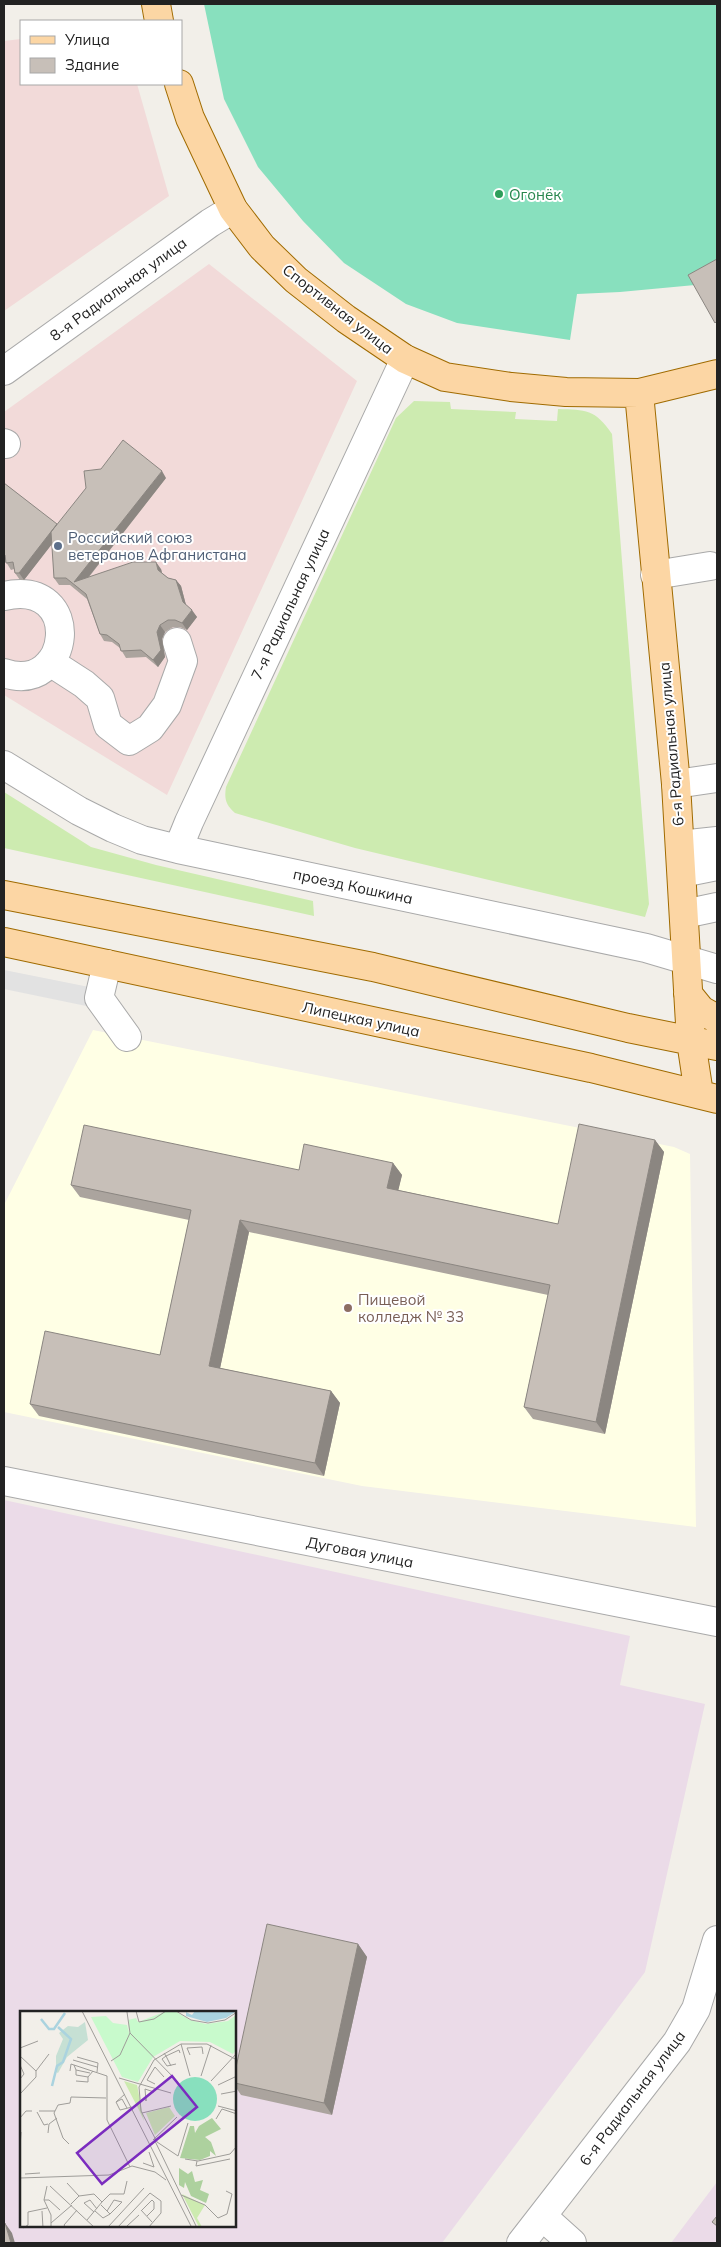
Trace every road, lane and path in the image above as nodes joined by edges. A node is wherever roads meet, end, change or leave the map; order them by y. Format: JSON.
{"nodes":[{"id":1,"x":156,"y":4,"type":"edge"},
{"id":2,"x":159,"y":20,"type":"edge"},
{"id":3,"x":179,"y":85,"type":"edge"},
{"id":4,"x":233,"y":209,"type":"junction"},
{"id":5,"x":405,"y":360,"type":"junction"},
{"id":6,"x":4,"y":371,"type":"edge"},
{"id":7,"x":717,"y":374,"type":"edge"},
{"id":8,"x":639,"y":393,"type":"junction"},
{"id":9,"x":710,"y":566,"type":"dead end"},
{"id":10,"x":655,"y":576,"type":"junction"},
{"id":11,"x":4,"y":596,"type":"edge"},
{"id":12,"x":177,"y":642,"type":"dead end"},
{"id":13,"x":50,"y":662,"type":"junction"},
{"id":14,"x":4,"y":673,"type":"edge"},
{"id":15,"x":4,"y":765,"type":"edge"},
{"id":16,"x":717,"y":778,"type":"edge"},
{"id":17,"x":676,"y":784,"type":"junction"},
{"id":18,"x":717,"y":841,"type":"edge"},
{"id":19,"x":680,"y":845,"type":"junction"},
{"id":20,"x":178,"y":849,"type":"junction"},
{"id":21,"x":717,"y":866,"type":"edge"},
{"id":22,"x":682,"y":873,"type":"junction"},
{"id":23,"x":4,"y":895,"type":"edge"},
{"id":24,"x":717,"y":907,"type":"edge"},
{"id":25,"x":684,"y":914,"type":"junction"},
{"id":26,"x":4,"y":942,"type":"edge"},
{"id":27,"x":686,"y":960,"type":"junction"},
{"id":28,"x":107,"y":964,"type":"junction"},
{"id":29,"x":717,"y":969,"type":"edge"},
{"id":30,"x":688,"y":994,"type":"junction"},
{"id":31,"x":717,"y":1019,"type":"edge"},
{"id":32,"x":127,"y":1037,"type":"dead end"},
{"id":33,"x":691,"y":1041,"type":"junction"},
{"id":34,"x":717,"y":1046,"type":"edge"},
{"id":35,"x":708,"y":1097,"type":"edge"},
{"id":36,"x":4,"y":1481,"type":"edge"},
{"id":37,"x":717,"y":1622,"type":"edge"},
{"id":38,"x":717,"y":1940,"type":"edge"},
{"id":39,"x":542,"y":2216,"type":"junction"},
{"id":40,"x":521,"y":2243,"type":"edge"},
{"id":41,"x":572,"y":2243,"type":"edge"}],
"edges":[{"from":1,"to":2,"type":"main road"},
{"from":3,"to":4,"type":"main road","name":"Спортивная улица"},
{"from":4,"to":5,"type":"main road","name":"Спортивная улица"},
{"from":4,"to":6,"type":"street","name":"8-я Радиальная улица"},
{"from":5,"to":8,"type":"main road","name":"Спортивная улица"},
{"from":5,"to":20,"type":"street","name":"7-я Радиальная улица"},
{"from":7,"to":8,"type":"main road","name":"Спортивная улица"},
{"from":8,"to":10,"type":"main road","name":"6-я Радиальная улица"},
{"from":9,"to":10,"type":"street"},
{"from":10,"to":17,"type":"main road","name":"6-я Радиальная улица"},
{"from":11,"to":13,"type":"street"},
{"from":12,"to":13,"type":"street"},
{"from":13,"to":14,"type":"street"},
{"from":15,"to":20,"type":"street","name":"проезд Кошкина"},
{"from":16,"to":17,"type":"street"},
{"from":17,"to":19,"type":"main road","name":"6-я Радиальная улица"},
{"from":18,"to":19,"type":"street"},
{"from":19,"to":22,"type":"main road","name":"6-я Радиальная улица"},
{"from":20,"to":27,"type":"street","name":"проезд Кошкина"},
{"from":21,"to":22,"type":"street"},
{"from":22,"to":25,"type":"main road","name":"6-я Радиальная улица"},
{"from":23,"to":33,"type":"main road"},
{"from":24,"to":25,"type":"street"},
{"from":25,"to":27,"type":"main road","name":"6-я Радиальная улица"},
{"from":26,"to":28,"type":"main road","name":"Липецкая улица"},
{"from":27,"to":29,"type":"street","name":"проезд Кошкина"},
{"from":27,"to":30,"type":"main road","name":"6-я Радиальная улица"},
{"from":28,"to":32,"type":"street"},
{"from":28,"to":35,"type":"main road","name":"Липецкая улица"},
{"from":30,"to":31,"type":"main road"},
{"from":30,"to":33,"type":"main road","name":"6-я Радиальная улица"},
{"from":33,"to":34,"type":"main road"},
{"from":33,"to":35,"type":"main road","name":"6-я Радиальная улица"},
{"from":36,"to":37,"type":"street","name":"Дуговая улица"},
{"from":38,"to":39,"type":"street","name":"6-я Радиальная улица"},
{"from":39,"to":40,"type":"street","name":"6-я Радиальная улица"},
{"from":39,"to":41,"type":"street"}]}
